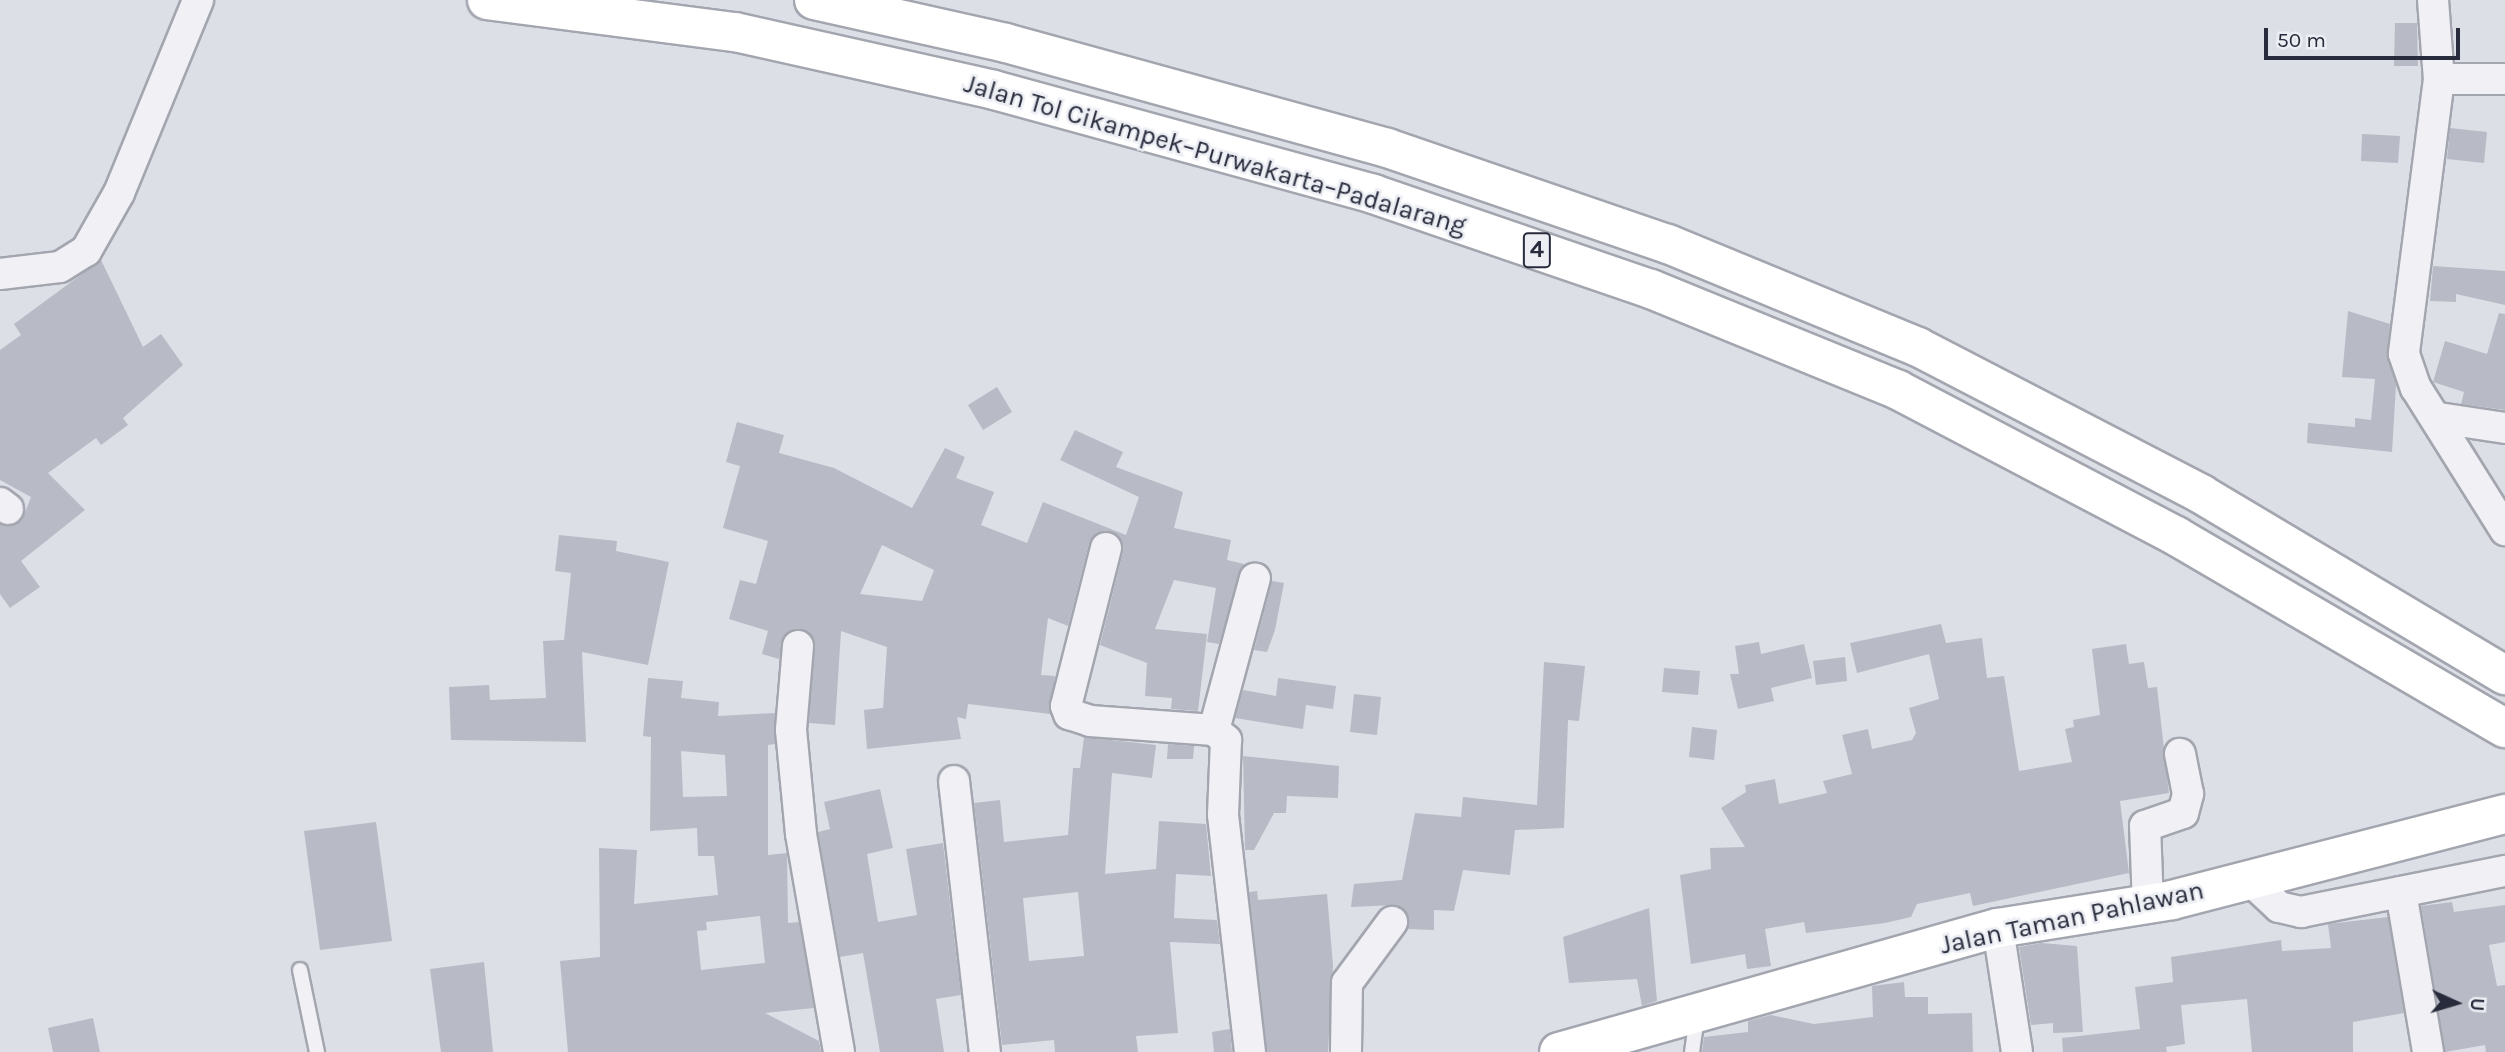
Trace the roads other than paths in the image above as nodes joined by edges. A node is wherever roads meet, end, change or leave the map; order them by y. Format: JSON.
{"nodes":[{"id":1,"x":198,"y":0,"type":"edge"},
{"id":2,"x":487,"y":0,"type":"edge"},
{"id":3,"x":814,"y":0,"type":"edge"},
{"id":4,"x":2433,"y":0,"type":"edge"},
{"id":5,"x":2439,"y":79,"type":"junction"},
{"id":6,"x":2505,"y":79,"type":"edge"},
{"id":7,"x":0,"y":274,"type":"edge"},
{"id":8,"x":2439,"y":418,"type":"junction"},
{"id":9,"x":2505,"y":428,"type":"edge"},
{"id":10,"x":2505,"y":530,"type":"edge"},
{"id":11,"x":1106,"y":548,"type":"dead end"},
{"id":12,"x":1255,"y":578,"type":"dead end"},
{"id":13,"x":799,"y":646,"type":"dead end"},
{"id":14,"x":2505,"y":675,"type":"edge"},
{"id":15,"x":2505,"y":728,"type":"edge"},
{"id":16,"x":1214,"y":730,"type":"junction"},
{"id":17,"x":2180,"y":754,"type":"dead end"},
{"id":18,"x":954,"y":781,"type":"dead end"},
{"id":19,"x":2505,"y":814,"type":"edge"},
{"id":20,"x":2505,"y":871,"type":"edge"},
{"id":21,"x":2249,"y":879,"type":"junction"},
{"id":22,"x":2401,"y":891,"type":"junction"},
{"id":23,"x":2148,"y":906,"type":"junction"},
{"id":24,"x":1392,"y":922,"type":"dead end"},
{"id":25,"x":1998,"y":928,"type":"junction"},
{"id":26,"x":300,"y":970,"type":"dead end"},
{"id":27,"x":1697,"y":1014,"type":"junction"},
{"id":28,"x":1565,"y":1051,"type":"edge"},
{"id":29,"x":317,"y":1052,"type":"edge"},
{"id":30,"x":839,"y":1052,"type":"edge"},
{"id":31,"x":985,"y":1052,"type":"edge"},
{"id":32,"x":1250,"y":1052,"type":"edge"},
{"id":33,"x":1346,"y":1052,"type":"edge"},
{"id":34,"x":1692,"y":1052,"type":"edge"},
{"id":35,"x":2017,"y":1052,"type":"edge"},
{"id":36,"x":2428,"y":1052,"type":"edge"}],
"edges":[{"from":1,"to":7,"type":"street"},
{"from":2,"to":15,"type":"main road","name":"Jalan Tol Cikampek–Purwakarta–Padalarang","number":"4"},
{"from":3,"to":14,"type":"main road","name":"Jalan Tol Cikampek–Purwakarta–Padalarang","number":"4"},
{"from":4,"to":5,"type":"street"},
{"from":5,"to":6,"type":"street"},
{"from":5,"to":8,"type":"street"},
{"from":8,"to":9,"type":"street"},
{"from":8,"to":10,"type":"street"},
{"from":11,"to":16,"type":"street"},
{"from":12,"to":16,"type":"street"},
{"from":13,"to":30,"type":"street"},
{"from":16,"to":32,"type":"street"},
{"from":17,"to":23,"type":"street"},
{"from":18,"to":31,"type":"street"},
{"from":19,"to":21,"type":"main road","name":"Jalan Taman Pahlawan"},
{"from":20,"to":22,"type":"street"},
{"from":21,"to":22,"type":"street"},
{"from":21,"to":23,"type":"main road","name":"Jalan Taman Pahlawan"},
{"from":22,"to":36,"type":"street"},
{"from":23,"to":25,"type":"main road","name":"Jalan Taman Pahlawan"},
{"from":24,"to":33,"type":"street"},
{"from":25,"to":27,"type":"main road","name":"Jalan Taman Pahlawan"},
{"from":25,"to":35,"type":"street"},
{"from":26,"to":29,"type":"lane"},
{"from":27,"to":28,"type":"main road","name":"Jalan Taman Pahlawan"},
{"from":27,"to":34,"type":"lane"}]}
